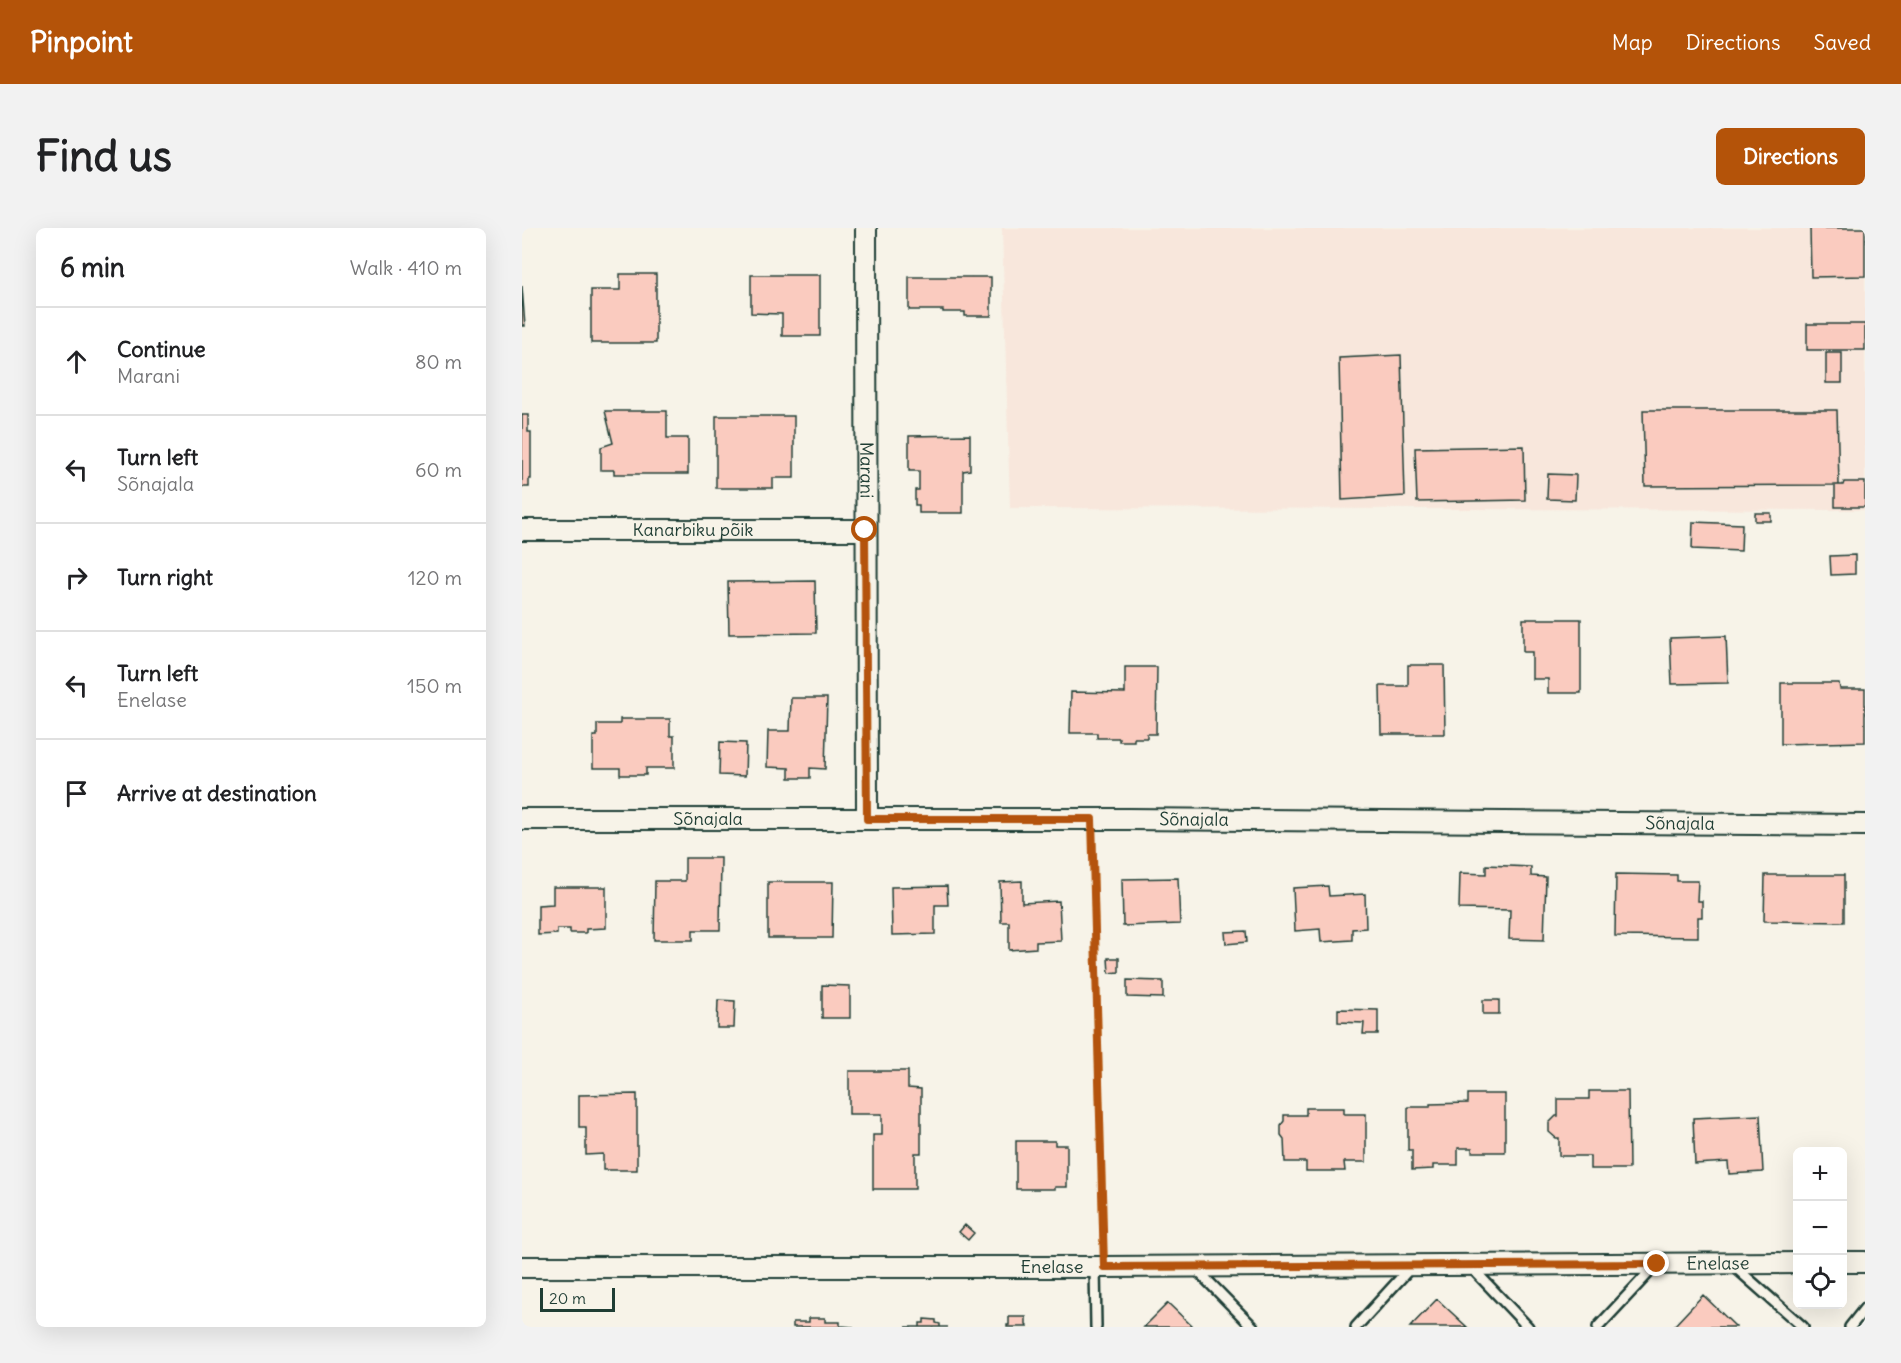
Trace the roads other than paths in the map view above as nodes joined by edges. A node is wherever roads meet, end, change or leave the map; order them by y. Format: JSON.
{"nodes":[{"id":1,"x":866,"y":228,"type":"edge"},
{"id":2,"x":522,"y":530,"type":"edge"},
{"id":3,"x":865,"y":530,"type":"junction"},
{"id":4,"x":522,"y":819,"type":"edge"},
{"id":5,"x":867,"y":819,"type":"junction"},
{"id":6,"x":1865,"y":825,"type":"edge"},
{"id":7,"x":1847,"y":1262,"type":"edge"},
{"id":8,"x":1865,"y":1262,"type":"edge"},
{"id":9,"x":1731,"y":1263,"type":"junction"},
{"id":10,"x":1793,"y":1263,"type":"edge"},
{"id":11,"x":1657,"y":1264,"type":"junction"},
{"id":12,"x":1469,"y":1265,"type":"junction"},
{"id":13,"x":1194,"y":1266,"type":"junction"},
{"id":14,"x":1413,"y":1266,"type":"junction"},
{"id":15,"x":522,"y":1267,"type":"edge"},
{"id":16,"x":1100,"y":1267,"type":"junction"},
{"id":17,"x":1865,"y":1308,"type":"edge"},
{"id":18,"x":1096,"y":1327,"type":"edge"},
{"id":19,"x":1253,"y":1327,"type":"edge"},
{"id":20,"x":1356,"y":1327,"type":"edge"},
{"id":21,"x":1528,"y":1327,"type":"edge"},
{"id":22,"x":1598,"y":1327,"type":"edge"},
{"id":23,"x":1803,"y":1327,"type":"edge"},
{"id":24,"x":1850,"y":1327,"type":"edge"}],
"edges":[{"from":1,"to":3,"type":"street","name":"Marani"},
{"from":2,"to":3,"type":"street","name":"Kanarbiku põik"},
{"from":3,"to":5,"type":"street","name":"Marani"},
{"from":4,"to":5,"type":"street","name":"Sõnajala"},
{"from":5,"to":6,"type":"street","name":"Sõnajala"},
{"from":7,"to":8,"type":"street"},
{"from":9,"to":10,"type":"street","name":"Enelase"},
{"from":9,"to":11,"type":"street","name":"Enelase"},
{"from":9,"to":23,"type":"lane"},
{"from":11,"to":12,"type":"street","name":"Enelase"},
{"from":11,"to":22,"type":"lane"},
{"from":12,"to":14,"type":"street","name":"Enelase"},
{"from":12,"to":21,"type":"lane"},
{"from":13,"to":14,"type":"street","name":"Enelase"},
{"from":13,"to":16,"type":"street","name":"Enelase"},
{"from":13,"to":19,"type":"lane"},
{"from":14,"to":20,"type":"lane"},
{"from":15,"to":16,"type":"street","name":"Enelase"},
{"from":16,"to":18,"type":"lane"},
{"from":17,"to":24,"type":"lane"}]}
